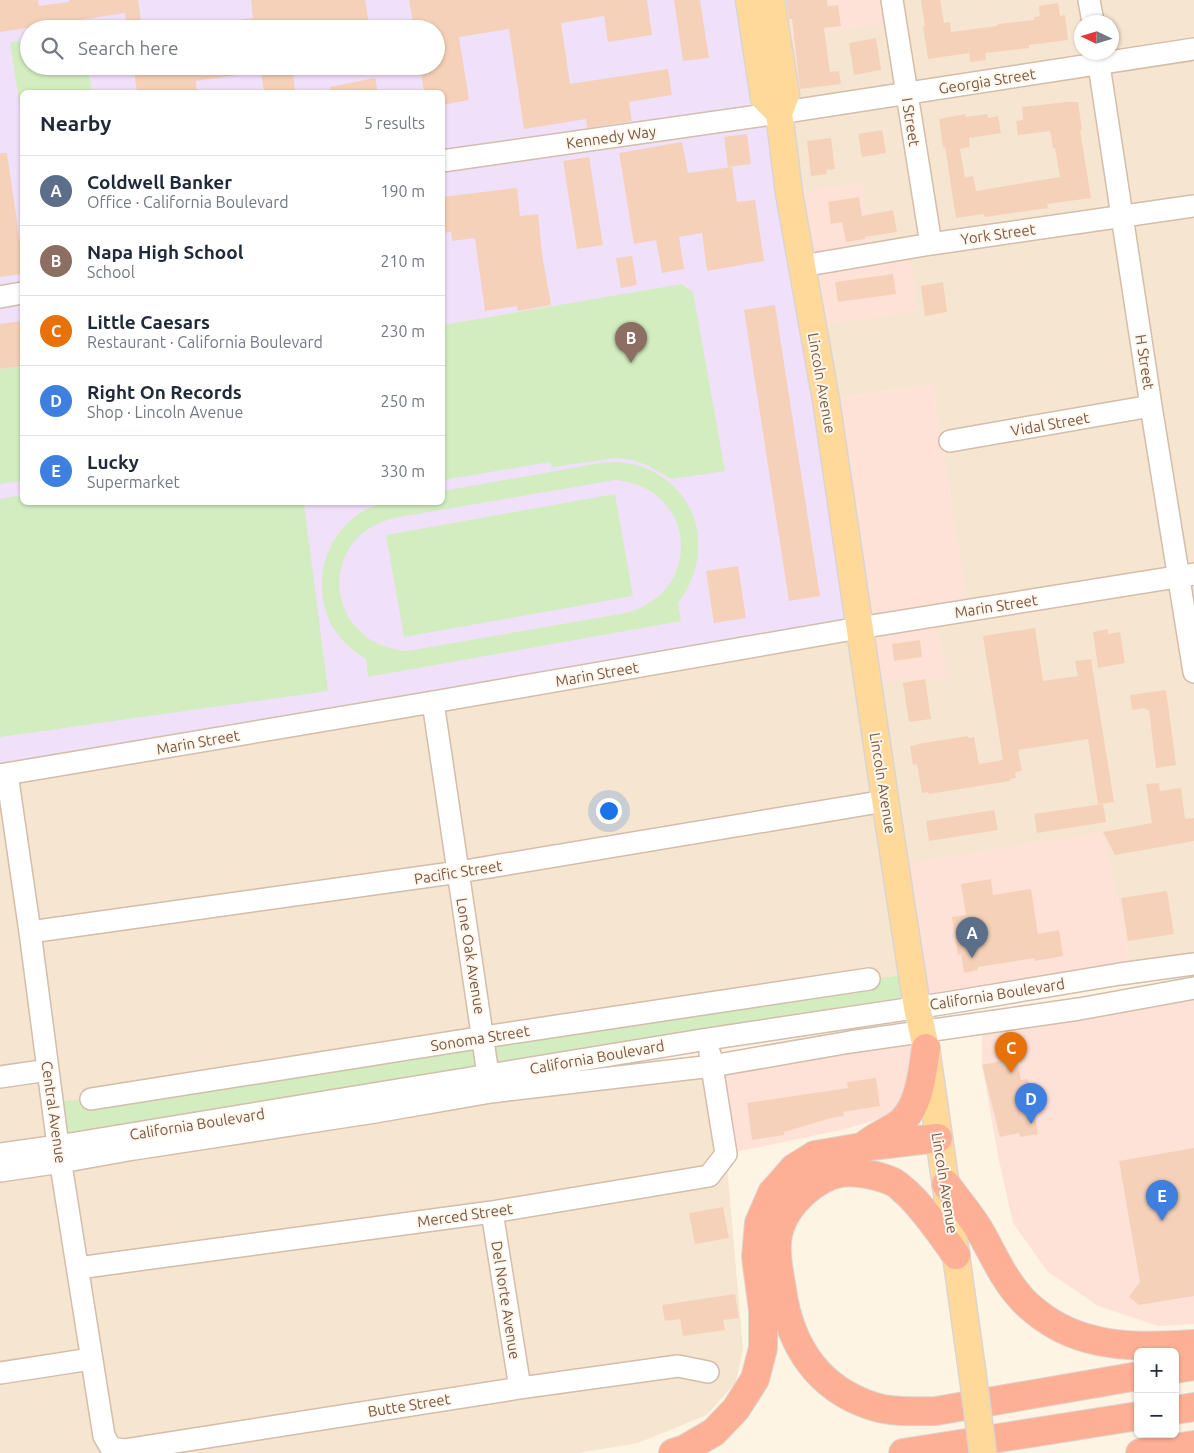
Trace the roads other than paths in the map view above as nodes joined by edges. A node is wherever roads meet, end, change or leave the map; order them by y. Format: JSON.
{"nodes":[{"id":1,"x":749,"y":0,"type":"edge"},
{"id":2,"x":771,"y":0,"type":"edge"},
{"id":3,"x":892,"y":0,"type":"edge"},
{"id":4,"x":1089,"y":0,"type":"edge"},
{"id":5,"x":1092,"y":15,"type":"edge"},
{"id":6,"x":1194,"y":48,"type":"edge"},
{"id":7,"x":1119,"y":56,"type":"edge"},
{"id":8,"x":1087,"y":60,"type":"edge"},
{"id":9,"x":1098,"y":60,"type":"edge"},
{"id":10,"x":907,"y":93,"type":"junction"},
{"id":11,"x":779,"y":113,"type":"junction"},
{"id":12,"x":445,"y":161,"type":"edge"},
{"id":13,"x":1194,"y":206,"type":"edge"},
{"id":14,"x":1122,"y":216,"type":"junction"},
{"id":15,"x":932,"y":244,"type":"junction"},
{"id":16,"x":802,"y":266,"type":"junction"},
{"id":17,"x":20,"y":293,"type":"edge"},
{"id":18,"x":0,"y":297,"type":"edge"},
{"id":19,"x":1151,"y":406,"type":"junction"},
{"id":20,"x":950,"y":441,"type":"dead end"},
{"id":21,"x":1187,"y":576,"type":"edge"},
{"id":22,"x":859,"y":628,"type":"junction"},
{"id":23,"x":1194,"y":672,"type":"edge"},
{"id":24,"x":433,"y":702,"type":"junction"},
{"id":25,"x":3,"y":775,"type":"edge"},
{"id":26,"x":885,"y":801,"type":"junction"},
{"id":27,"x":459,"y":872,"type":"junction"},
{"id":28,"x":30,"y":932,"type":"junction"},
{"id":29,"x":1194,"y":964,"type":"edge"},
{"id":30,"x":869,"y":979,"type":"dead end"},
{"id":31,"x":1194,"y":988,"type":"edge"},
{"id":32,"x":922,"y":1029,"type":"junction"},
{"id":33,"x":484,"y":1037,"type":"junction"},
{"id":34,"x":708,"y":1039,"type":"junction"},
{"id":35,"x":712,"y":1066,"type":"junction"},
{"id":36,"x":48,"y":1070,"type":"junction"},
{"id":37,"x":0,"y":1078,"type":"edge"},
{"id":38,"x":490,"y":1084,"type":"junction"},
{"id":39,"x":91,"y":1099,"type":"dead end"},
{"id":40,"x":938,"y":1138,"type":"junction"},
{"id":41,"x":862,"y":1147,"type":"junction"},
{"id":42,"x":0,"y":1154,"type":"edge"},
{"id":43,"x":60,"y":1154,"type":"junction"},
{"id":44,"x":0,"y":1171,"type":"edge"},
{"id":45,"x":946,"y":1184,"type":"junction"},
{"id":46,"x":492,"y":1212,"type":"junction"},
{"id":47,"x":956,"y":1255,"type":"junction"},
{"id":48,"x":78,"y":1268,"type":"junction"},
{"id":49,"x":1194,"y":1344,"type":"edge"},
{"id":50,"x":91,"y":1359,"type":"junction"},
{"id":51,"x":1194,"y":1366,"type":"edge"},
{"id":52,"x":1179,"y":1368,"type":"edge"},
{"id":53,"x":708,"y":1372,"type":"dead end"},
{"id":54,"x":0,"y":1373,"type":"edge"},
{"id":55,"x":1134,"y":1377,"type":"edge"},
{"id":56,"x":520,"y":1388,"type":"junction"},
{"id":57,"x":1194,"y":1407,"type":"edge"},
{"id":58,"x":1179,"y":1409,"type":"edge"},
{"id":59,"x":1134,"y":1417,"type":"edge"},
{"id":60,"x":1194,"y":1444,"type":"edge"},
{"id":61,"x":111,"y":1448,"type":"joint"},
{"id":62,"x":674,"y":1453,"type":"edge"},
{"id":63,"x":903,"y":1453,"type":"edge"},
{"id":64,"x":983,"y":1453,"type":"edge"},
{"id":65,"x":1140,"y":1453,"type":"edge"}],
"edges":[{"from":1,"to":11,"type":"main road"},
{"from":2,"to":11,"type":"main road","name":"Lincoln Avenue"},
{"from":3,"to":10,"type":"street","name":"I Street"},
{"from":4,"to":5,"type":"street"},
{"from":6,"to":7,"type":"street","name":"Georgia Street"},
{"from":8,"to":10,"type":"street","name":"Georgia Street"},
{"from":9,"to":14,"type":"street","name":"H Street"},
{"from":10,"to":11,"type":"street","name":"Georgia Street"},
{"from":10,"to":15,"type":"street","name":"I Street"},
{"from":11,"to":12,"type":"street","name":"Kennedy Way"},
{"from":11,"to":16,"type":"main road","name":"Lincoln Avenue"},
{"from":13,"to":14,"type":"street","name":"York Street"},
{"from":14,"to":15,"type":"street","name":"York Street"},
{"from":14,"to":19,"type":"street","name":"H Street"},
{"from":15,"to":16,"type":"street","name":"York Street"},
{"from":16,"to":22,"type":"main road","name":"Lincoln Avenue"},
{"from":17,"to":18,"type":"street"},
{"from":19,"to":20,"type":"street","name":"Vidal Street"},
{"from":19,"to":21,"type":"street","name":"H Street"},
{"from":21,"to":22,"type":"street","name":"Marin Street"},
{"from":21,"to":23,"type":"street","name":"H Street"},
{"from":22,"to":24,"type":"street","name":"Marin Street"},
{"from":22,"to":26,"type":"main road","name":"Lincoln Avenue"},
{"from":24,"to":25,"type":"street","name":"Marin Street"},
{"from":24,"to":27,"type":"street","name":"Lone Oak Avenue"},
{"from":25,"to":28,"type":"street","name":"Central Avenue"},
{"from":26,"to":27,"type":"street","name":"Pacific Street"},
{"from":26,"to":32,"type":"main road","name":"Lincoln Avenue"},
{"from":27,"to":28,"type":"street","name":"Pacific Street"},
{"from":27,"to":33,"type":"street","name":"Lone Oak Avenue"},
{"from":28,"to":36,"type":"street","name":"Central Avenue"},
{"from":29,"to":32,"type":"street","name":"California Boulevard"},
{"from":30,"to":33,"type":"street","name":"Sonoma Street"},
{"from":31,"to":32,"type":"street","name":"California Boulevard"},
{"from":32,"to":34,"type":"street","name":"California Boulevard"},
{"from":32,"to":35,"type":"street","name":"California Boulevard"},
{"from":32,"to":40,"type":"main road","name":"Lincoln Avenue"},
{"from":32,"to":41,"type":"highway"},
{"from":33,"to":38,"type":"street","name":"Lone Oak Avenue"},
{"from":33,"to":39,"type":"street","name":"Sonoma Street"},
{"from":34,"to":35,"type":"street","name":"Merced Street"},
{"from":34,"to":38,"type":"street","name":"California Boulevard"},
{"from":35,"to":38,"type":"street","name":"California Boulevard"},
{"from":35,"to":46,"type":"street","name":"Merced Street"},
{"from":36,"to":37,"type":"street"},
{"from":36,"to":43,"type":"street","name":"Central Avenue"},
{"from":38,"to":43,"type":"street","name":"California Boulevard"},
{"from":40,"to":41,"type":"highway"},
{"from":40,"to":45,"type":"main road","name":"Lincoln Avenue"},
{"from":41,"to":62,"type":"highway"},
{"from":42,"to":43,"type":"street","name":"California Boulevard"},
{"from":43,"to":44,"type":"street","name":"California Boulevard"},
{"from":43,"to":48,"type":"street","name":"Central Avenue"},
{"from":45,"to":47,"type":"main road","name":"Lincoln Avenue"},
{"from":45,"to":49,"type":"highway"},
{"from":46,"to":48,"type":"street","name":"Merced Street"},
{"from":46,"to":56,"type":"street","name":"Del Norte Avenue"},
{"from":47,"to":55,"type":"highway"},
{"from":47,"to":64,"type":"main road","name":"Lincoln Avenue","bridge":true},
{"from":48,"to":50,"type":"street","name":"Central Avenue"},
{"from":50,"to":54,"type":"street"},
{"from":50,"to":61,"type":"street","name":"Central Avenue"},
{"from":51,"to":52,"type":"highway"},
{"from":53,"to":56,"type":"street","name":"Butte Street"},
{"from":56,"to":61,"type":"street","name":"Butte Street"},
{"from":57,"to":58,"type":"highway"},
{"from":59,"to":63,"type":"highway"},
{"from":60,"to":65,"type":"highway"}]}
